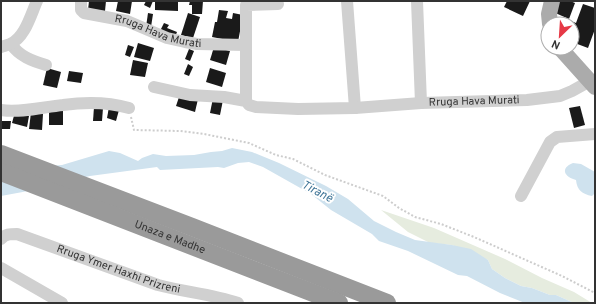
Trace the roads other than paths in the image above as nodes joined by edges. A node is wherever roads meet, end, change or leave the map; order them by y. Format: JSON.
{"nodes":[{"id":1,"x":37,"y":1,"type":"edge"},
{"id":2,"x":81,"y":1,"type":"edge"},
{"id":3,"x":347,"y":1,"type":"edge"},
{"id":4,"x":417,"y":1,"type":"edge"},
{"id":5,"x":552,"y":1,"type":"edge"},
{"id":6,"x":278,"y":4,"type":"dead end"},
{"id":7,"x":549,"y":16,"type":"edge"},
{"id":8,"x":6,"y":45,"type":"edge"},
{"id":9,"x":246,"y":45,"type":"junction"},
{"id":10,"x":567,"y":56,"type":"edge"},
{"id":11,"x":46,"y":65,"type":"dead end"},
{"id":12,"x":592,"y":84,"type":"edge"},
{"id":13,"x":154,"y":87,"type":"dead end"},
{"id":14,"x":246,"y":101,"type":"junction"},
{"id":15,"x":421,"y":103,"type":"junction"},
{"id":16,"x":129,"y":108,"type":"dead end"},
{"id":17,"x":356,"y":108,"type":"junction"},
{"id":18,"x":1,"y":110,"type":"edge"},
{"id":19,"x":595,"y":134,"type":"edge"},
{"id":20,"x":2,"y":160,"type":"edge"},
{"id":21,"x":521,"y":196,"type":"dead end"},
{"id":22,"x":1,"y":239,"type":"edge"},
{"id":23,"x":1,"y":268,"type":"edge"},
{"id":24,"x":62,"y":303,"type":"edge"},
{"id":25,"x":238,"y":303,"type":"edge"},
{"id":26,"x":339,"y":303,"type":"edge"},
{"id":27,"x":387,"y":303,"type":"edge"}],
"edges":[{"from":1,"to":8,"type":"street"},
{"from":2,"to":9,"type":"street","name":"Rruga Hava Murati"},
{"from":3,"to":17,"type":"street"},
{"from":4,"to":15,"type":"street"},
{"from":5,"to":7,"type":"main road"},
{"from":6,"to":9,"type":"street"},
{"from":8,"to":11,"type":"street"},
{"from":9,"to":14,"type":"street"},
{"from":10,"to":12,"type":"main road"},
{"from":12,"to":15,"type":"street","name":"Rruga Hava Murati"},
{"from":13,"to":14,"type":"street","name":"Rruga Hava Murati"},
{"from":14,"to":17,"type":"street","name":"Rruga Hava Murati"},
{"from":15,"to":17,"type":"street","name":"Rruga Hava Murati"},
{"from":16,"to":18,"type":"street"},
{"from":19,"to":21,"type":"street"},
{"from":20,"to":26,"type":"highway","name":"Unaza e Madhe"},
{"from":20,"to":27,"type":"highway","name":"Unaza e Madhe"},
{"from":22,"to":25,"type":"street","name":"Rruga Ymer Haxhi Prizreni"},
{"from":23,"to":24,"type":"street"}]}
